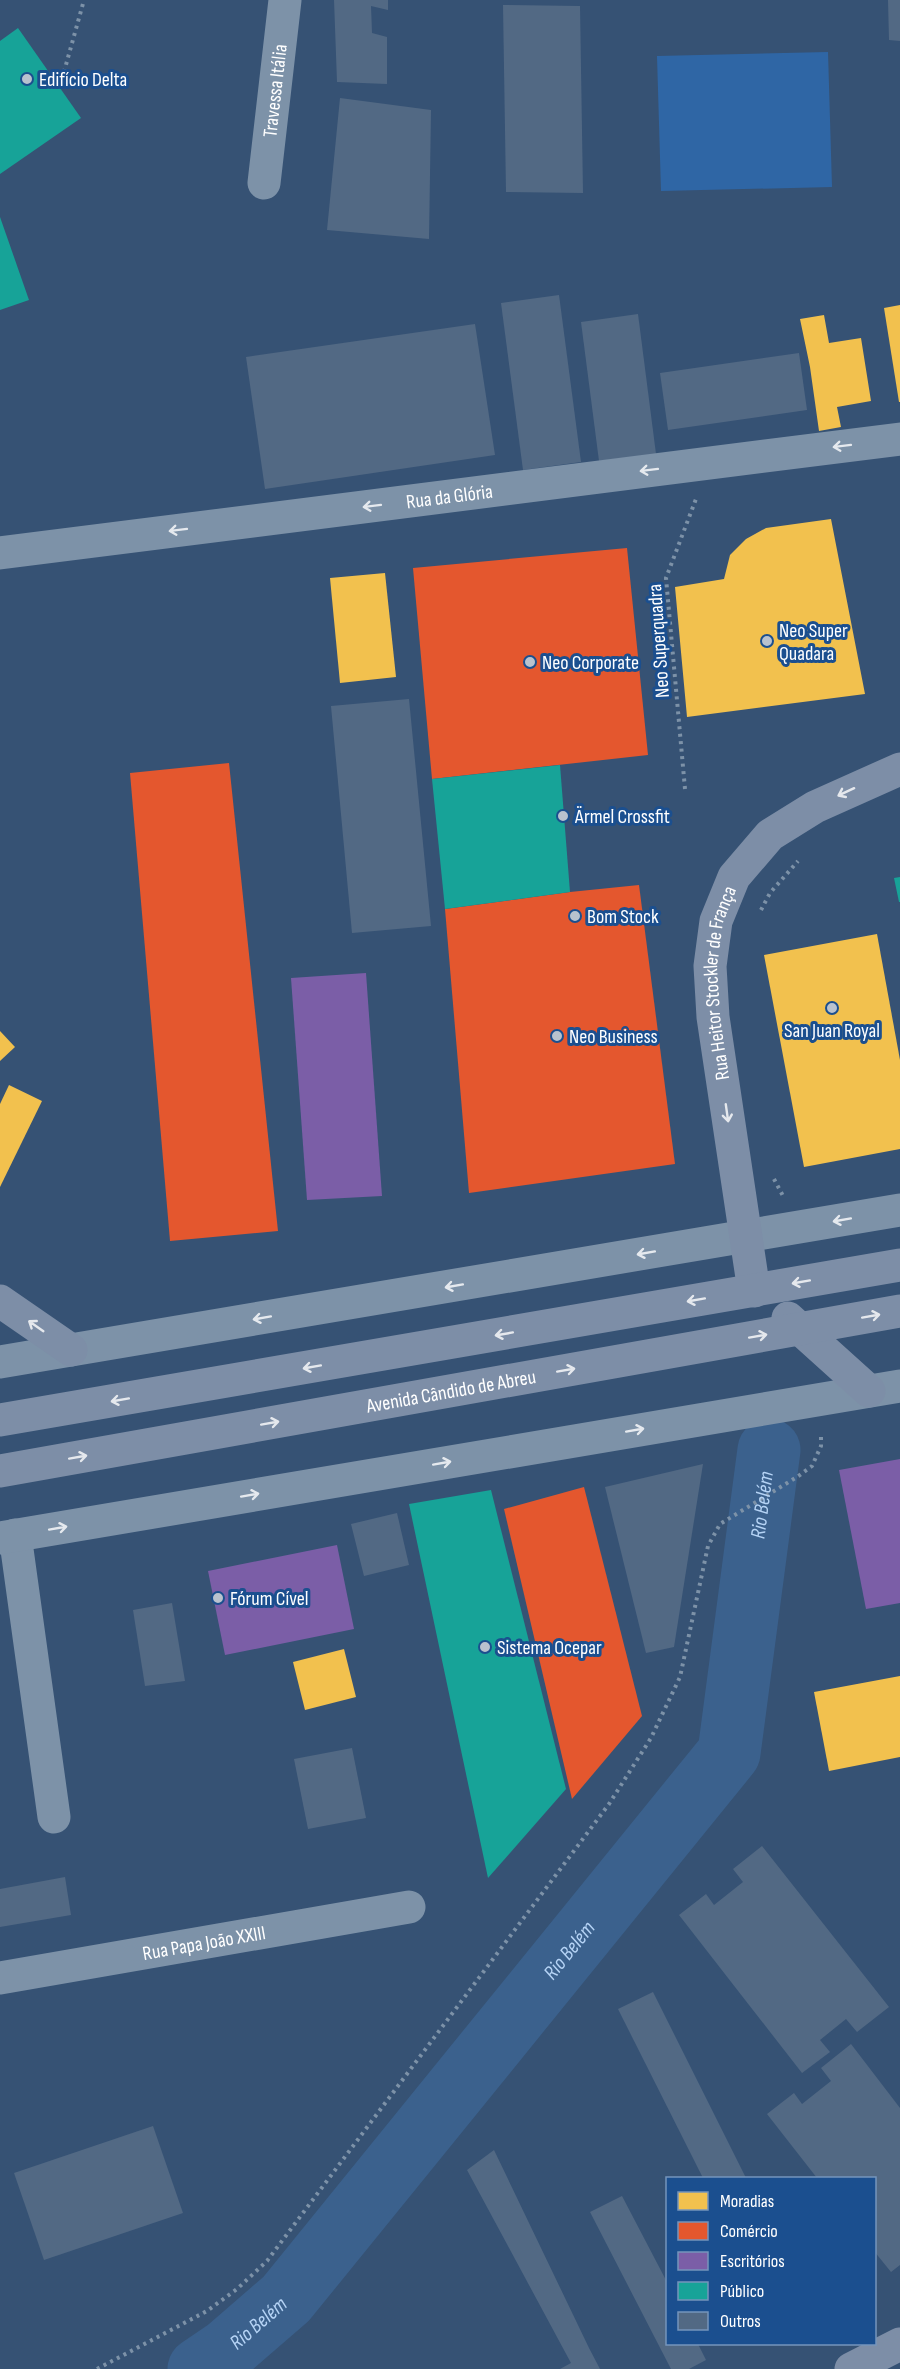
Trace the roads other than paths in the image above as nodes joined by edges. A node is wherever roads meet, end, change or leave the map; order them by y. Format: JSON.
{"nodes":[{"id":1,"x":285,"y":0,"type":"edge"},
{"id":2,"x":264,"y":183,"type":"dead end"},
{"id":3,"x":900,"y":439,"type":"edge"},
{"id":4,"x":0,"y":553,"type":"edge"},
{"id":5,"x":900,"y":769,"type":"edge"},
{"id":6,"x":900,"y":1210,"type":"edge"},
{"id":7,"x":745,"y":1236,"type":"junction"},
{"id":8,"x":900,"y":1265,"type":"edge"},
{"id":9,"x":754,"y":1290,"type":"junction"},
{"id":10,"x":0,"y":1301,"type":"edge"},
{"id":11,"x":900,"y":1311,"type":"edge"},
{"id":12,"x":800,"y":1329,"type":"junction"},
{"id":13,"x":71,"y":1350,"type":"junction"},
{"id":14,"x":0,"y":1362,"type":"edge"},
{"id":15,"x":884,"y":1388,"type":"edge"},
{"id":16,"x":0,"y":1420,"type":"edge"},
{"id":17,"x":0,"y":1471,"type":"edge"},
{"id":18,"x":8,"y":1536,"type":"edge"},
{"id":19,"x":54,"y":1817,"type":"dead end"},
{"id":20,"x":408,"y":1907,"type":"dead end"},
{"id":21,"x":0,"y":1978,"type":"edge"},
{"id":22,"x":900,"y":2344,"type":"edge"},
{"id":23,"x":851,"y":2369,"type":"edge"}],
"edges":[{"from":1,"to":2,"type":"street","name":"Travessa Itália"},
{"from":3,"to":4,"type":"street","name":"Rua da Glória","one_way":true},
{"from":5,"to":7,"type":"main road","name":"Rua Heitor Stockler de França","one_way":true},
{"from":6,"to":7,"type":"street","one_way":true},
{"from":7,"to":9,"type":"main road","name":"Rua Heitor Stockler de França"},
{"from":7,"to":13,"type":"street","one_way":true},
{"from":8,"to":9,"type":"main road","one_way":true},
{"from":9,"to":12,"type":"main road"},
{"from":9,"to":16,"type":"main road","one_way":true},
{"from":13,"to":10,"type":"main road","one_way":true},
{"from":12,"to":11,"type":"main road","name":"Avenida Cândido de Abreu","one_way":true},
{"from":12,"to":15,"type":"main road"},
{"from":17,"to":12,"type":"main road","name":"Avenida Cândido de Abreu","one_way":true},
{"from":13,"to":14,"type":"street"},
{"from":18,"to":15,"type":"street","one_way":true},
{"from":18,"to":19,"type":"street"},
{"from":20,"to":21,"type":"street","name":"Rua Papa João XXIII"},
{"from":22,"to":23,"type":"main road"}]}
